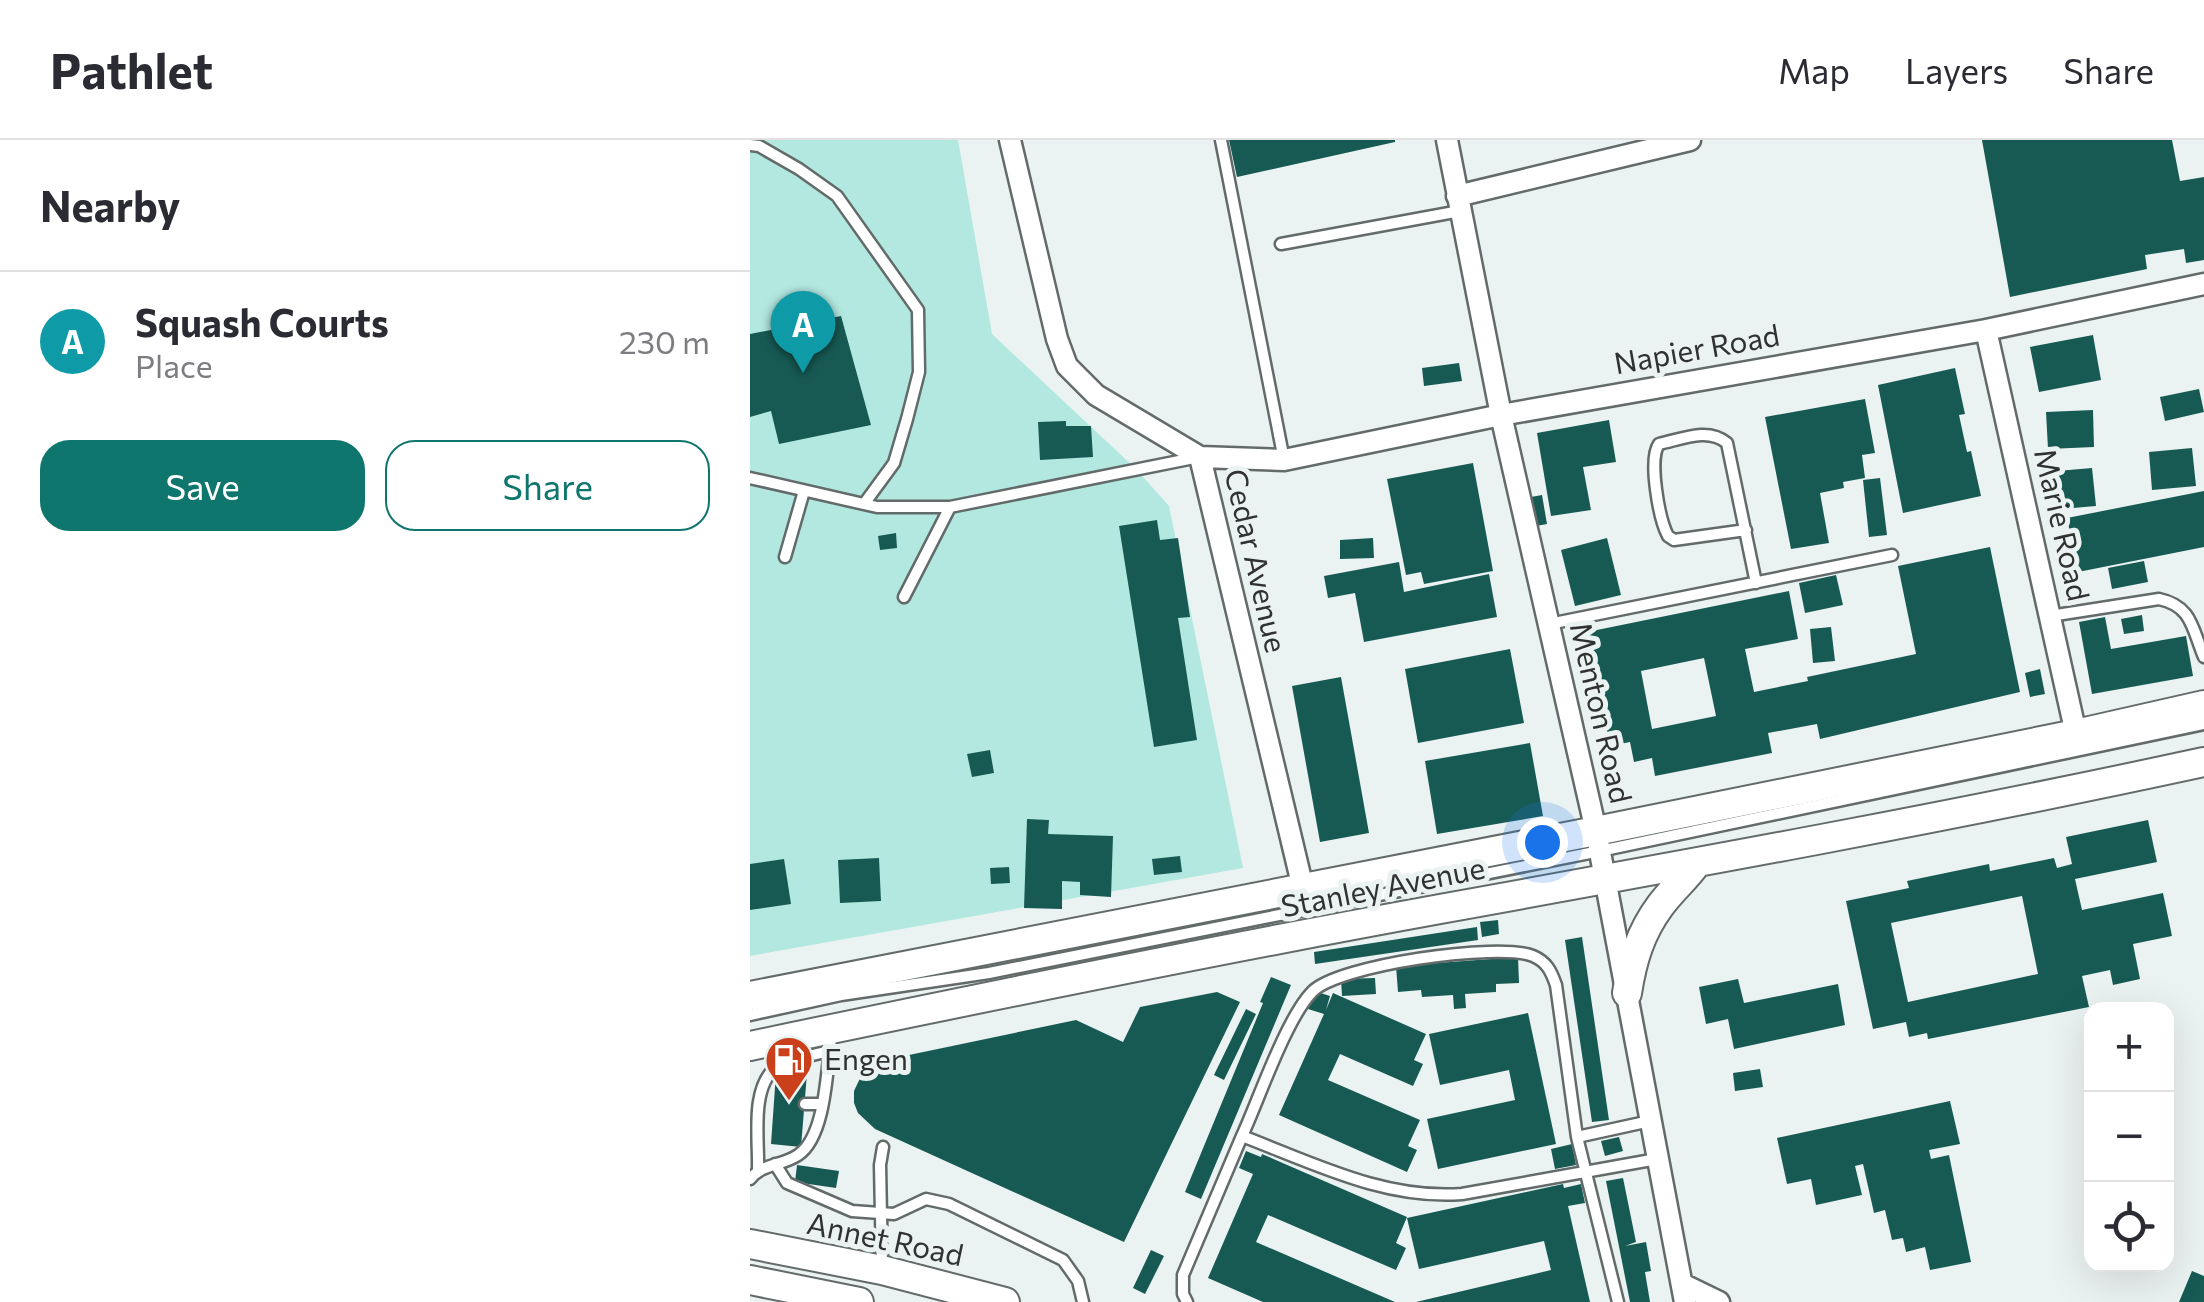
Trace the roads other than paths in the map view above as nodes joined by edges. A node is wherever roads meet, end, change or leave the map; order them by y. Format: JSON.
{"nodes":[{"id":1,"x":1010,"y":140,"type":"edge"},
{"id":2,"x":1221,"y":140,"type":"edge"},
{"id":3,"x":1447,"y":140,"type":"edge"},
{"id":4,"x":1690,"y":140,"type":"edge"},
{"id":5,"x":750,"y":145,"type":"edge"},
{"id":6,"x":1458,"y":203,"type":"junction"},
{"id":7,"x":1280,"y":244,"type":"dead end"},
{"id":8,"x":2204,"y":284,"type":"edge"},
{"id":9,"x":1986,"y":330,"type":"junction"},
{"id":10,"x":1501,"y":415,"type":"junction"},
{"id":11,"x":1200,"y":457,"type":"junction"},
{"id":12,"x":1284,"y":460,"type":"junction"},
{"id":13,"x":750,"y":478,"type":"edge"},
{"id":14,"x":804,"y":490,"type":"junction"},
{"id":15,"x":864,"y":504,"type":"junction"},
{"id":16,"x":950,"y":507,"type":"junction"},
{"id":17,"x":1746,"y":530,"type":"junction"},
{"id":18,"x":1892,"y":555,"type":"dead end"},
{"id":19,"x":785,"y":557,"type":"dead end"},
{"id":20,"x":1756,"y":582,"type":"junction"},
{"id":21,"x":904,"y":597,"type":"dead end"},
{"id":22,"x":2050,"y":616,"type":"junction"},
{"id":23,"x":1548,"y":624,"type":"junction"},
{"id":24,"x":2204,"y":657,"type":"edge"},
{"id":25,"x":2204,"y":704,"type":"edge"},
{"id":26,"x":2204,"y":724,"type":"edge"},
{"id":27,"x":2076,"y":734,"type":"junction"},
{"id":28,"x":2198,"y":767,"type":"edge"},
{"id":29,"x":1598,"y":841,"type":"junction"},
{"id":30,"x":1696,"y":864,"type":"junction"},
{"id":31,"x":1606,"y":881,"type":"junction"},
{"id":32,"x":1303,"y":888,"type":"junction"},
{"id":33,"x":1627,"y":994,"type":"junction"},
{"id":34,"x":750,"y":996,"type":"edge"},
{"id":35,"x":750,"y":1016,"type":"edge"},
{"id":36,"x":830,"y":1040,"type":"junction"},
{"id":37,"x":750,"y":1046,"type":"edge"},
{"id":38,"x":792,"y":1060,"type":"dead end"},
{"id":39,"x":776,"y":1068,"type":"dead end"},
{"id":40,"x":760,"y":1104,"type":"junction"},
{"id":41,"x":774,"y":1104,"type":"dead end"},
{"id":42,"x":805,"y":1104,"type":"dead end"},
{"id":43,"x":822,"y":1104,"type":"junction"},
{"id":44,"x":1650,"y":1121,"type":"junction"},
{"id":45,"x":1242,"y":1136,"type":"junction"},
{"id":46,"x":1577,"y":1137,"type":"junction"},
{"id":47,"x":883,"y":1147,"type":"dead end"},
{"id":48,"x":1658,"y":1159,"type":"junction"},
{"id":49,"x":775,"y":1164,"type":"junction"},
{"id":50,"x":1584,"y":1172,"type":"junction"},
{"id":51,"x":754,"y":1174,"type":"edge"},
{"id":52,"x":883,"y":1215,"type":"junction"},
{"id":53,"x":750,"y":1244,"type":"edge"},
{"id":54,"x":882,"y":1270,"type":"junction"},
{"id":55,"x":750,"y":1280,"type":"edge"},
{"id":56,"x":1684,"y":1293,"type":"edge"},
{"id":57,"x":859,"y":1302,"type":"edge"},
{"id":58,"x":1005,"y":1302,"type":"edge"},
{"id":59,"x":1083,"y":1302,"type":"edge"},
{"id":60,"x":1187,"y":1302,"type":"edge"},
{"id":61,"x":1618,"y":1302,"type":"edge"},
{"id":62,"x":1719,"y":1302,"type":"edge"}],
"edges":[{"from":1,"to":11,"type":"street","name":"Cedar Avenue"},
{"from":2,"to":12,"type":"lane"},
{"from":3,"to":6,"type":"street","name":"Menton Road"},
{"from":4,"to":6,"type":"street"},
{"from":5,"to":15,"type":"lane"},
{"from":6,"to":7,"type":"lane"},
{"from":6,"to":10,"type":"street","name":"Menton Road"},
{"from":8,"to":9,"type":"street","name":"Napier Road"},
{"from":9,"to":10,"type":"street","name":"Napier Road"},
{"from":9,"to":22,"type":"street","name":"Marie Road"},
{"from":10,"to":12,"type":"street","name":"Napier Road"},
{"from":10,"to":23,"type":"street","name":"Menton Road"},
{"from":11,"to":12,"type":"street","name":"Napier Road"},
{"from":11,"to":16,"type":"lane"},
{"from":11,"to":32,"type":"street","name":"Cedar Avenue"},
{"from":13,"to":14,"type":"lane"},
{"from":14,"to":15,"type":"lane"},
{"from":14,"to":19,"type":"lane"},
{"from":15,"to":16,"type":"lane"},
{"from":16,"to":21,"type":"lane"},
{"from":17,"to":17,"type":"lane"},
{"from":17,"to":20,"type":"lane"},
{"from":18,"to":20,"type":"lane"},
{"from":20,"to":23,"type":"lane"},
{"from":22,"to":24,"type":"lane"},
{"from":22,"to":27,"type":"street","name":"Marie Road"},
{"from":23,"to":29,"type":"street","name":"Menton Road"},
{"from":25,"to":27,"type":"main road","name":"Stanley Avenue"},
{"from":26,"to":29,"type":"lane"},
{"from":27,"to":29,"type":"main road","name":"Stanley Avenue"},
{"from":28,"to":30,"type":"main road","name":"Stanley Avenue"},
{"from":29,"to":31,"type":"street","name":"Menton Road"},
{"from":29,"to":32,"type":"main road","name":"Stanley Avenue"},
{"from":29,"to":35,"type":"lane"},
{"from":30,"to":31,"type":"main road","name":"Stanley Avenue"},
{"from":30,"to":33,"type":"main road"},
{"from":31,"to":33,"type":"street","name":"Menton Road"},
{"from":31,"to":36,"type":"main road","name":"Stanley Avenue"},
{"from":32,"to":34,"type":"main road","name":"Stanley Avenue"},
{"from":33,"to":44,"type":"street","name":"Menton Road"},
{"from":36,"to":37,"type":"main road","name":"Stanley Avenue"},
{"from":36,"to":38,"type":"lane"},
{"from":36,"to":43,"type":"lane"},
{"from":39,"to":40,"type":"lane"},
{"from":40,"to":41,"type":"lane"},
{"from":40,"to":51,"type":"lane"},
{"from":42,"to":43,"type":"lane"},
{"from":43,"to":49,"type":"lane"},
{"from":44,"to":46,"type":"lane"},
{"from":44,"to":48,"type":"street","name":"Menton Road"},
{"from":45,"to":46,"type":"lane"},
{"from":45,"to":50,"type":"lane"},
{"from":45,"to":60,"type":"lane"},
{"from":46,"to":50,"type":"lane"},
{"from":47,"to":52,"type":"lane"},
{"from":48,"to":50,"type":"lane"},
{"from":48,"to":56,"type":"street","name":"Menton Road"},
{"from":49,"to":51,"type":"lane"},
{"from":49,"to":52,"type":"lane"},
{"from":50,"to":61,"type":"lane"},
{"from":52,"to":54,"type":"lane"},
{"from":52,"to":59,"type":"lane"},
{"from":53,"to":54,"type":"main road","name":"Annet Road"},
{"from":54,"to":58,"type":"main road","name":"Annet Road"},
{"from":55,"to":57,"type":"main road"},
{"from":56,"to":62,"type":"street"}]}
